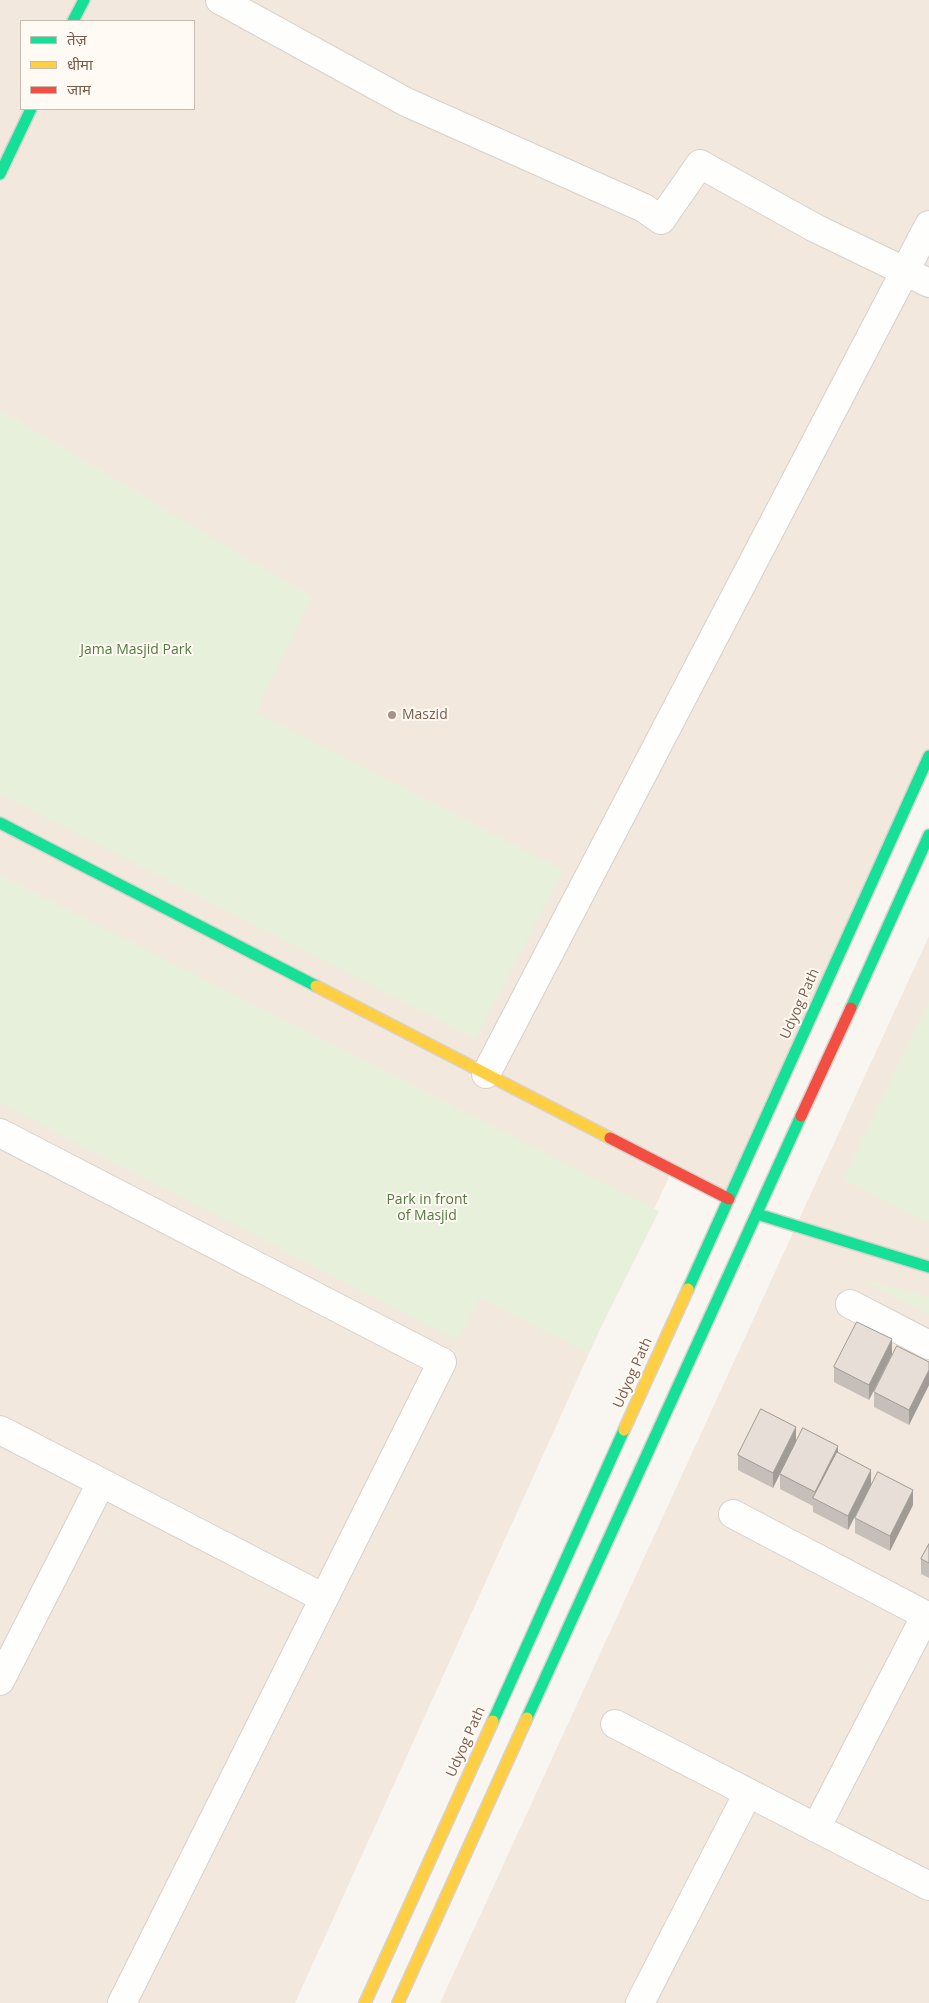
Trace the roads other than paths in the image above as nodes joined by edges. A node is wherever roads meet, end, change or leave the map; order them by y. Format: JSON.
{"nodes":[{"id":1,"x":84,"y":0,"type":"edge"},
{"id":2,"x":220,"y":0,"type":"edge"},
{"id":3,"x":74,"y":20,"type":"edge"},
{"id":4,"x":31,"y":110,"type":"edge"},
{"id":5,"x":0,"y":174,"type":"edge"},
{"id":6,"x":929,"y":226,"type":"edge"},
{"id":7,"x":917,"y":277,"type":"edge"},
{"id":8,"x":929,"y":756,"type":"edge"},
{"id":9,"x":0,"y":823,"type":"edge"},
{"id":10,"x":929,"y":835,"type":"edge"},
{"id":11,"x":486,"y":1074,"type":"junction"},
{"id":12,"x":0,"y":1134,"type":"edge"},
{"id":13,"x":729,"y":1199,"type":"junction"},
{"id":14,"x":757,"y":1214,"type":"junction"},
{"id":15,"x":929,"y":1267,"type":"edge"},
{"id":16,"x":850,"y":1304,"type":"dead end"},
{"id":17,"x":929,"y":1345,"type":"edge"},
{"id":18,"x":0,"y":1430,"type":"edge"},
{"id":19,"x":101,"y":1483,"type":"junction"},
{"id":20,"x":733,"y":1514,"type":"dead end"},
{"id":21,"x":324,"y":1598,"type":"junction"},
{"id":22,"x":927,"y":1616,"type":"edge"},
{"id":23,"x":0,"y":1681,"type":"edge"},
{"id":24,"x":615,"y":1724,"type":"dead end"},
{"id":25,"x":748,"y":1793,"type":"junction"},
{"id":26,"x":816,"y":1828,"type":"junction"},
{"id":27,"x":929,"y":1886,"type":"edge"},
{"id":28,"x":122,"y":2003,"type":"edge"},
{"id":29,"x":365,"y":2003,"type":"edge"},
{"id":30,"x":398,"y":2003,"type":"edge"},
{"id":31,"x":640,"y":2003,"type":"edge"}],
"edges":[{"from":1,"to":3,"type":"main road"},
{"from":2,"to":7,"type":"street"},
{"from":4,"to":5,"type":"main road"},
{"from":6,"to":7,"type":"street"},
{"from":7,"to":11,"type":"street"},
{"from":8,"to":13,"type":"main road","name":"Udyog Path"},
{"from":9,"to":11,"type":"main road"},
{"from":10,"to":14,"type":"main road"},
{"from":11,"to":13,"type":"main road"},
{"from":12,"to":21,"type":"street"},
{"from":13,"to":29,"type":"main road","name":"Udyog Path"},
{"from":14,"to":15,"type":"main road"},
{"from":14,"to":30,"type":"main road"},
{"from":16,"to":17,"type":"street"},
{"from":18,"to":19,"type":"street"},
{"from":19,"to":21,"type":"street"},
{"from":19,"to":23,"type":"street"},
{"from":20,"to":22,"type":"street"},
{"from":21,"to":28,"type":"street"},
{"from":22,"to":26,"type":"street"},
{"from":24,"to":25,"type":"street"},
{"from":25,"to":26,"type":"street"},
{"from":25,"to":31,"type":"street"},
{"from":26,"to":27,"type":"street"}]}
